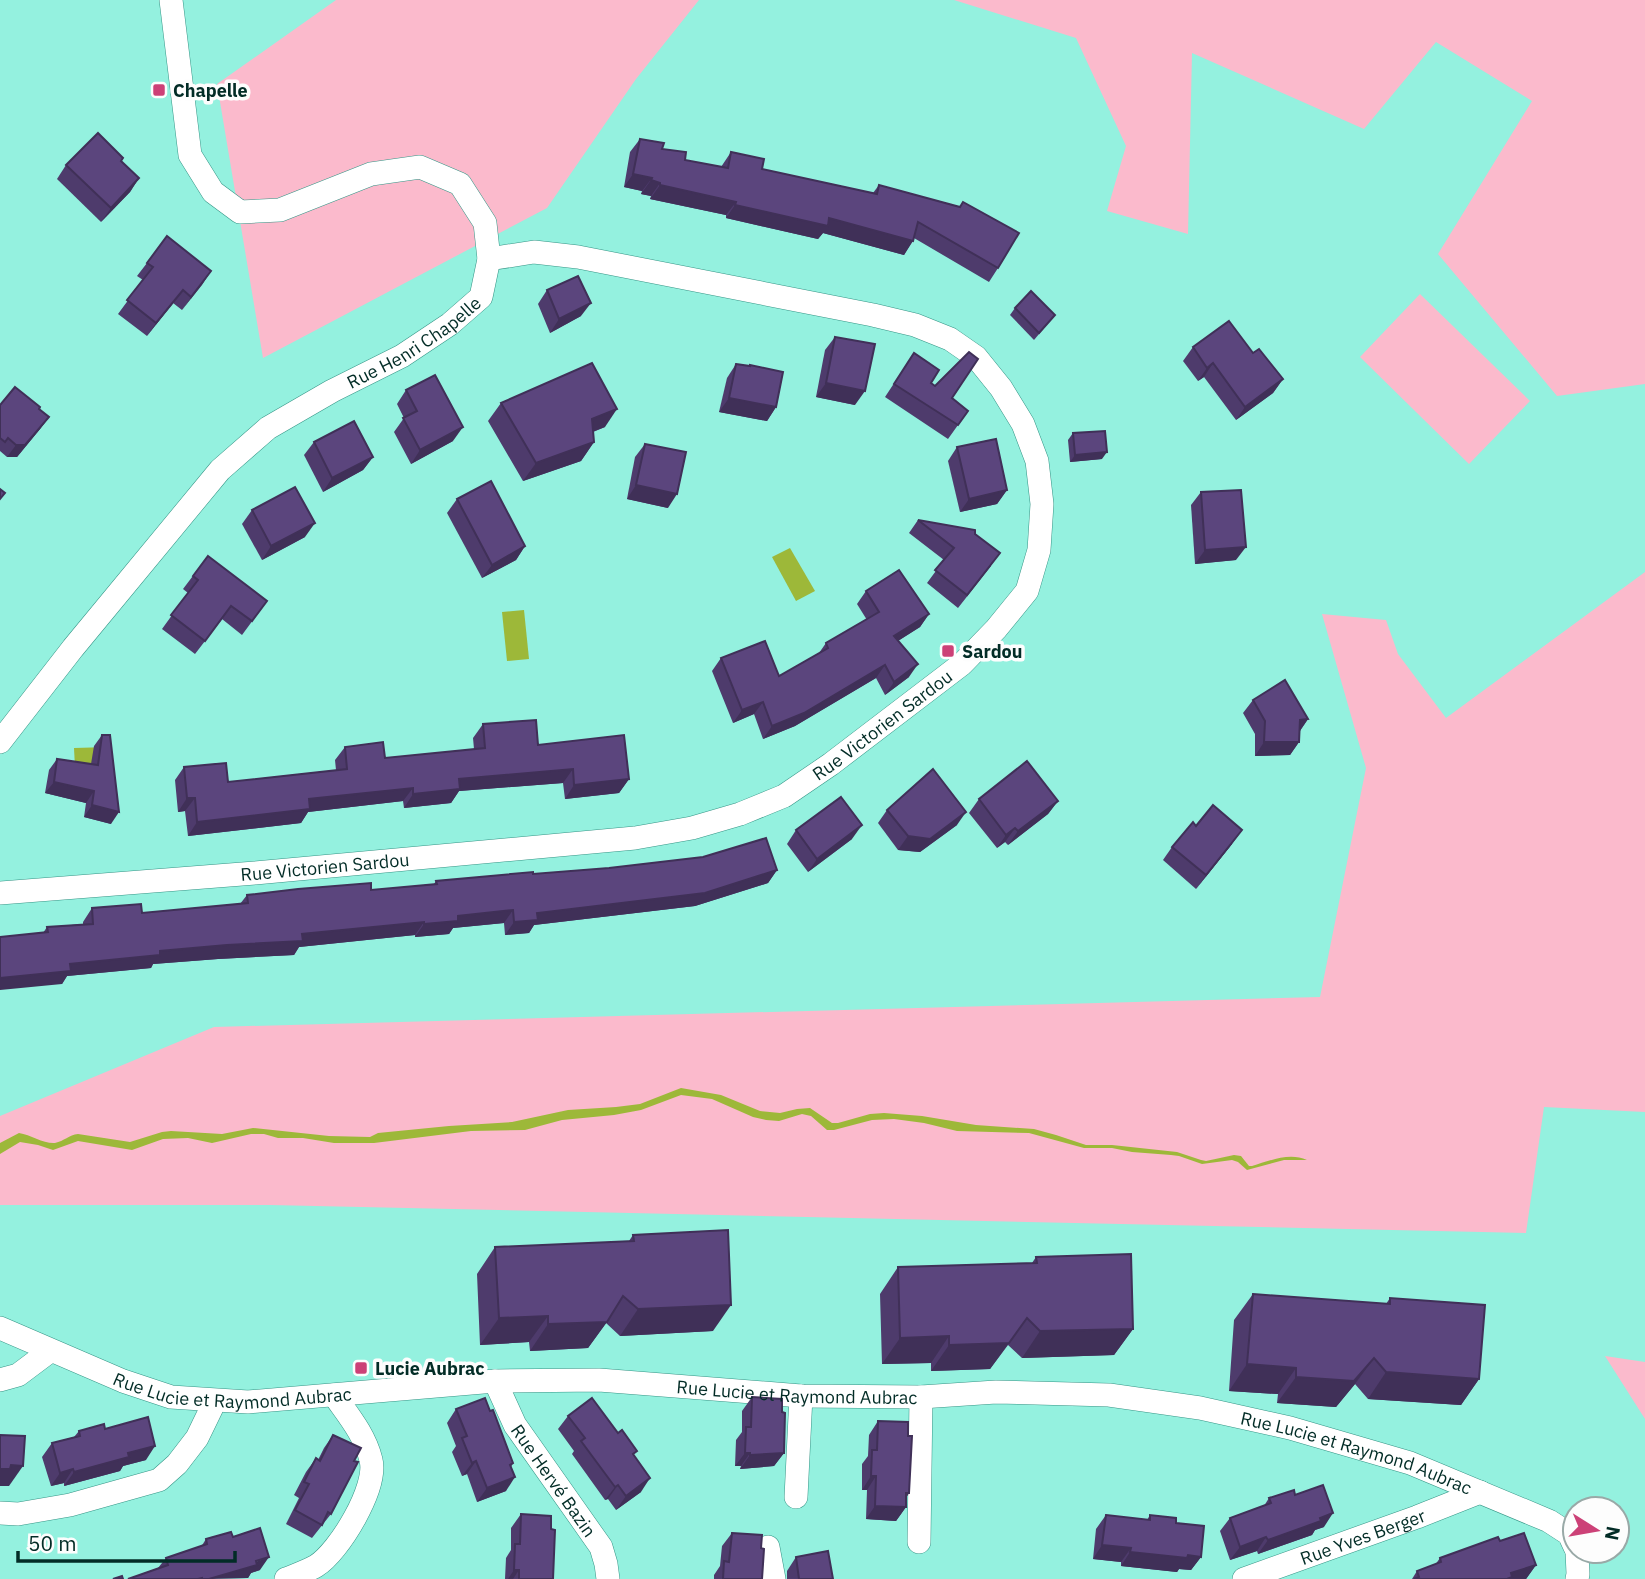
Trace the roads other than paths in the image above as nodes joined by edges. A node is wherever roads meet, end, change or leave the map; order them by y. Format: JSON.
{"nodes":[{"id":1,"x":171,"y":0,"type":"edge"},
{"id":2,"x":489,"y":258,"type":"junction"},
{"id":3,"x":0,"y":742,"type":"edge"},
{"id":4,"x":0,"y":893,"type":"edge"},
{"id":5,"x":0,"y":1328,"type":"edge"},
{"id":6,"x":50,"y":1351,"type":"junction"},
{"id":7,"x":0,"y":1380,"type":"edge"},
{"id":8,"x":495,"y":1381,"type":"junction"},
{"id":9,"x":334,"y":1395,"type":"junction"},
{"id":10,"x":801,"y":1396,"type":"junction"},
{"id":11,"x":922,"y":1397,"type":"junction"},
{"id":12,"x":215,"y":1401,"type":"junction"},
{"id":13,"x":1480,"y":1492,"type":"junction"},
{"id":14,"x":796,"y":1497,"type":"dead end"},
{"id":15,"x":0,"y":1513,"type":"edge"},
{"id":16,"x":1561,"y":1529,"type":"edge"},
{"id":17,"x":919,"y":1542,"type":"dead end"},
{"id":18,"x":768,"y":1546,"type":"dead end"},
{"id":19,"x":286,"y":1579,"type":"edge"},
{"id":20,"x":608,"y":1579,"type":"edge"},
{"id":21,"x":774,"y":1579,"type":"edge"},
{"id":22,"x":1244,"y":1579,"type":"edge"}],
"edges":[{"from":1,"to":2,"type":"street","name":"Rue Henri Chapelle"},
{"from":2,"to":3,"type":"street","name":"Rue Henri Chapelle"},
{"from":2,"to":4,"type":"street","name":"Rue Victorien Sardou"},
{"from":5,"to":6,"type":"street","name":"Rue Lucie et Raymond Aubrac"},
{"from":6,"to":7,"type":"street"},
{"from":6,"to":12,"type":"street","name":"Rue Lucie et Raymond Aubrac"},
{"from":8,"to":9,"type":"street","name":"Rue Lucie et Raymond Aubrac"},
{"from":8,"to":10,"type":"street","name":"Rue Lucie et Raymond Aubrac"},
{"from":8,"to":20,"type":"street","name":"Rue Hervé Bazin"},
{"from":9,"to":12,"type":"street","name":"Rue Lucie et Raymond Aubrac"},
{"from":9,"to":19,"type":"street"},
{"from":10,"to":11,"type":"street","name":"Rue Lucie et Raymond Aubrac"},
{"from":10,"to":14,"type":"street"},
{"from":11,"to":13,"type":"street","name":"Rue Lucie et Raymond Aubrac"},
{"from":11,"to":17,"type":"street"},
{"from":12,"to":15,"type":"street"},
{"from":13,"to":16,"type":"street","name":"Rue Lucie et Raymond Aubrac"},
{"from":13,"to":22,"type":"street","name":"Rue Yves Berger"},
{"from":18,"to":21,"type":"street"}]}
